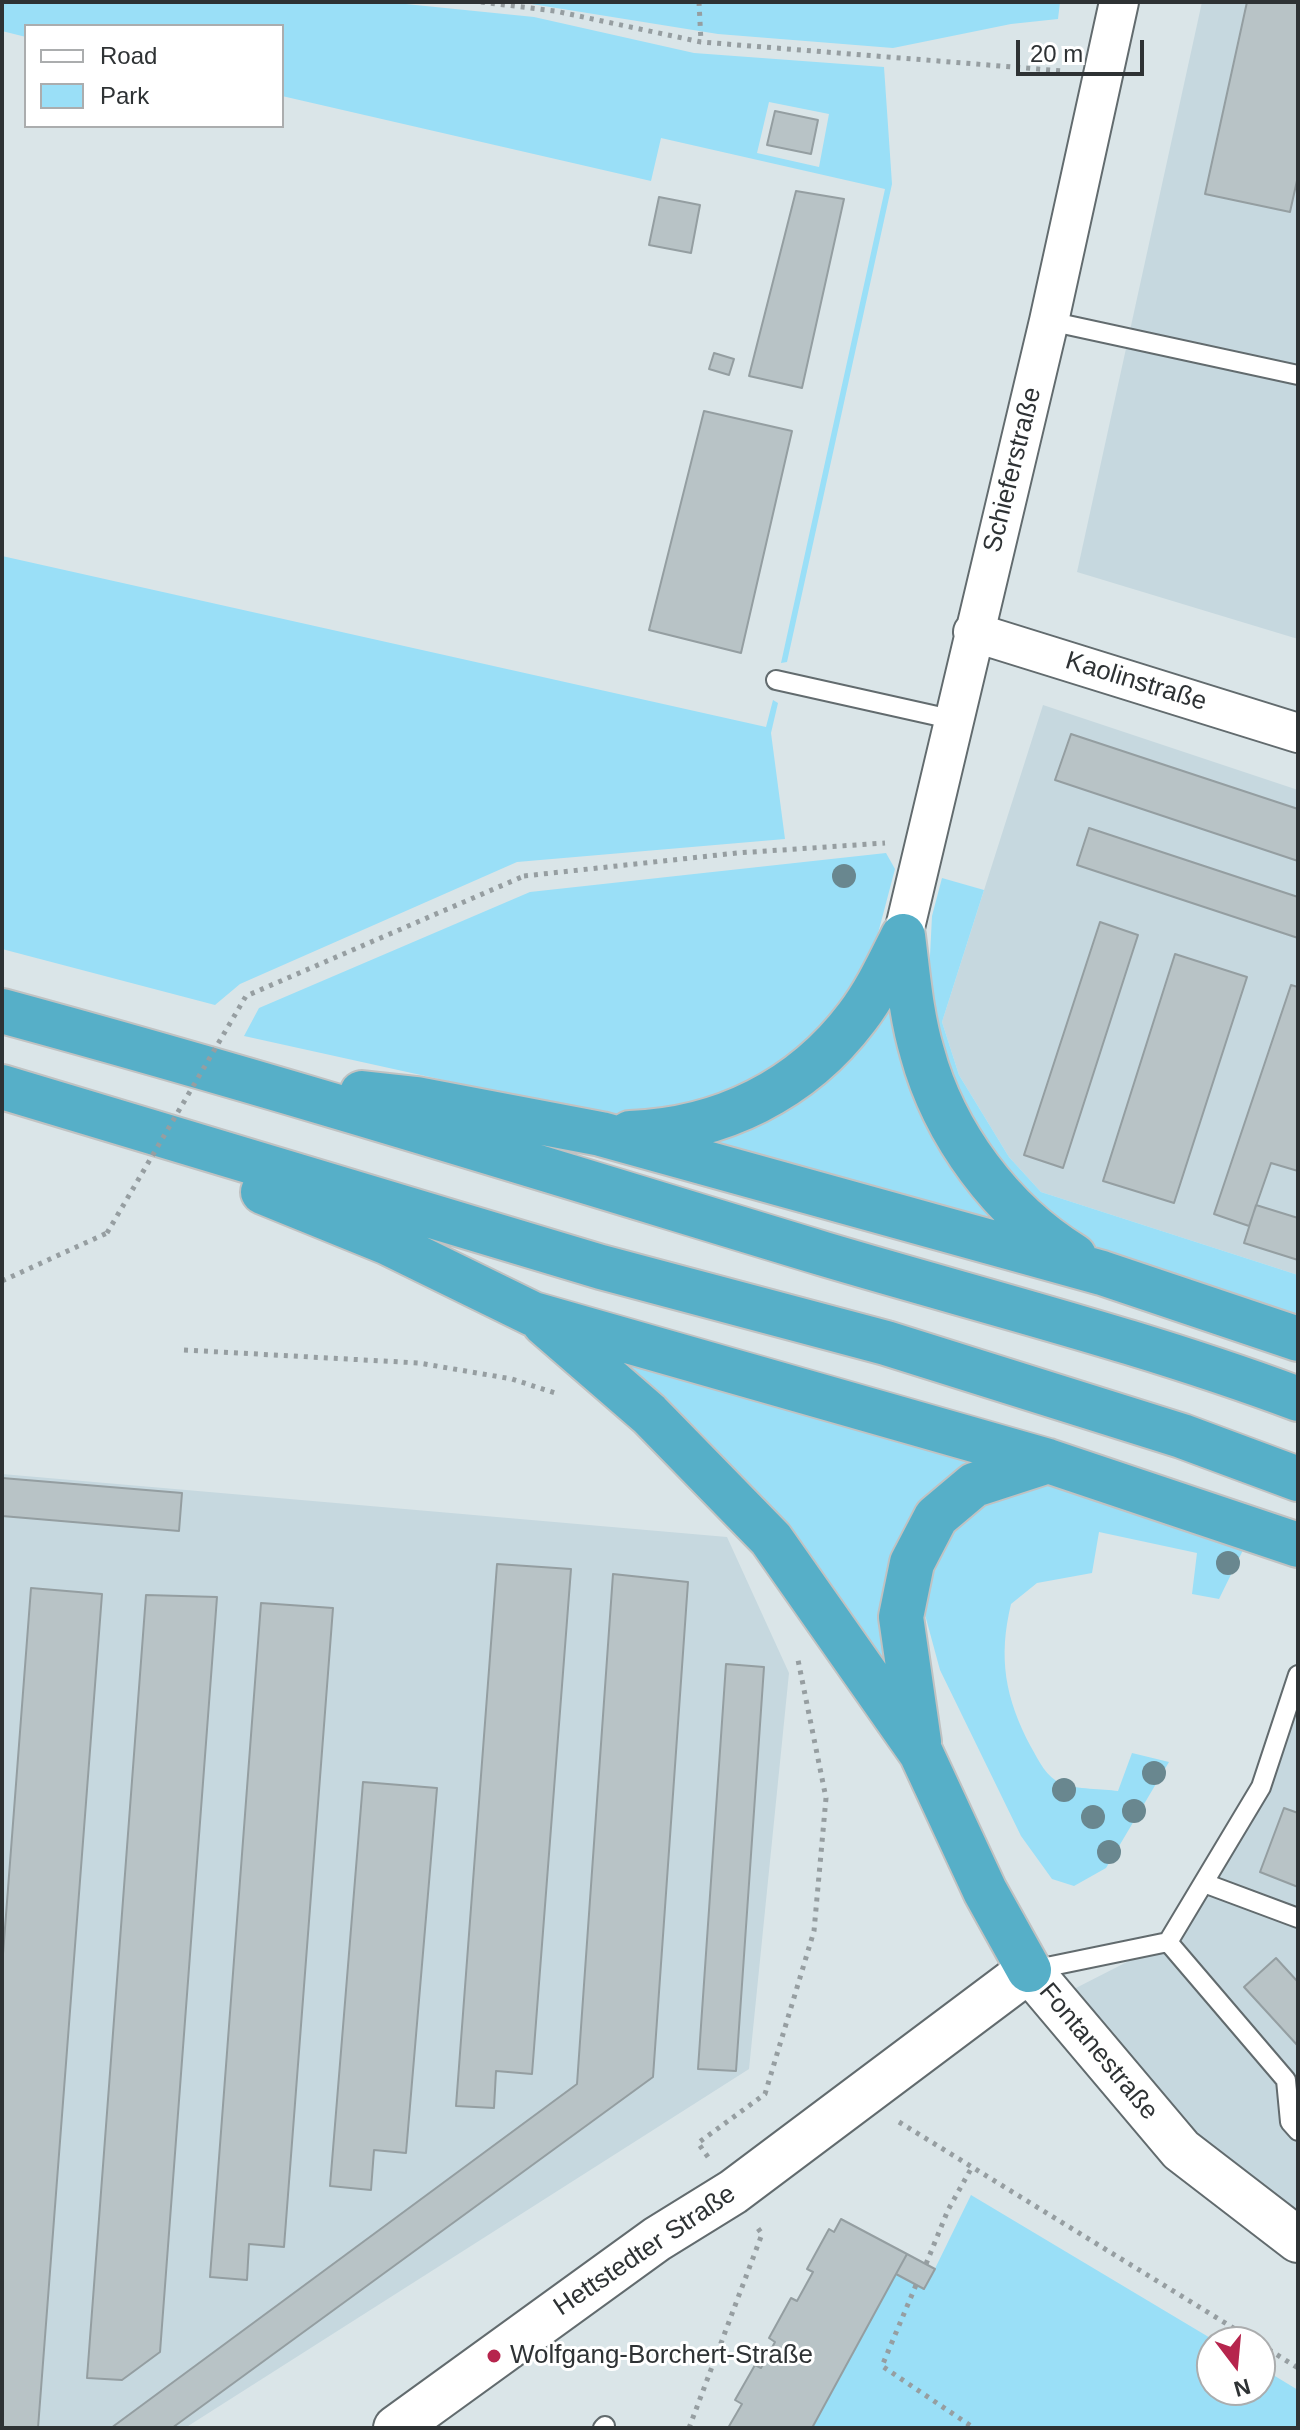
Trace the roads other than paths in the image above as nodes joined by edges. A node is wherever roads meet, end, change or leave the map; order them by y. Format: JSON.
{"nodes":[{"id":1,"x":1119,"y":2,"type":"edge"},
{"id":2,"x":1049,"y":321,"type":"junction"},
{"id":3,"x":1298,"y":375,"type":"edge"},
{"id":4,"x":973,"y":632,"type":"junction"},
{"id":5,"x":776,"y":680,"type":"dead end"},
{"id":6,"x":955,"y":720,"type":"junction"},
{"id":7,"x":1298,"y":733,"type":"edge"},
{"id":8,"x":903,"y":936,"type":"junction"},
{"id":9,"x":2,"y":1011,"type":"edge"},
{"id":10,"x":251,"y":1080,"type":"junction"},
{"id":11,"x":2,"y":1087,"type":"edge"},
{"id":12,"x":128,"y":1126,"type":"junction"},
{"id":13,"x":601,"y":1134,"type":"junction"},
{"id":14,"x":1102,"y":1273,"type":"junction"},
{"id":15,"x":533,"y":1314,"type":"junction"},
{"id":16,"x":1298,"y":1339,"type":"edge"},
{"id":17,"x":1298,"y":1399,"type":"edge"},
{"id":18,"x":1048,"y":1461,"type":"junction"},
{"id":19,"x":1298,"y":1479,"type":"edge"},
{"id":20,"x":1298,"y":1545,"type":"edge"},
{"id":21,"x":1298,"y":1675,"type":"edge"},
{"id":22,"x":1293,"y":1705,"type":"edge"},
{"id":23,"x":921,"y":1753,"type":"junction"},
{"id":24,"x":1204,"y":1883,"type":"junction"},
{"id":25,"x":1298,"y":1918,"type":"edge"},
{"id":26,"x":1168,"y":1942,"type":"junction"},
{"id":27,"x":1029,"y":1970,"type":"junction"},
{"id":28,"x":876,"y":2085,"type":"joint"},
{"id":29,"x":1298,"y":2131,"type":"edge"},
{"id":30,"x":1298,"y":2240,"type":"edge"},
{"id":31,"x":396,"y":2428,"type":"edge"}],
"edges":[{"from":1,"to":2,"type":"street","name":"Schieferstraße"},
{"from":2,"to":3,"type":"lane"},
{"from":2,"to":4,"type":"street","name":"Schieferstraße"},
{"from":4,"to":6,"type":"street","name":"Schieferstraße"},
{"from":4,"to":7,"type":"street","name":"Kaolinstraße"},
{"from":5,"to":6,"type":"lane"},
{"from":6,"to":8,"type":"street","name":"Schieferstraße"},
{"from":8,"to":13,"type":"highway"},
{"from":8,"to":14,"type":"highway"},
{"from":9,"to":10,"type":"highway"},
{"from":10,"to":13,"type":"highway"},
{"from":10,"to":17,"type":"highway"},
{"from":11,"to":12,"type":"highway"},
{"from":12,"to":15,"type":"highway"},
{"from":12,"to":19,"type":"highway"},
{"from":13,"to":14,"type":"highway"},
{"from":14,"to":16,"type":"highway"},
{"from":15,"to":18,"type":"highway"},
{"from":15,"to":23,"type":"highway"},
{"from":18,"to":20,"type":"highway"},
{"from":18,"to":23,"type":"highway"},
{"from":21,"to":22,"type":"lane"},
{"from":22,"to":24,"type":"lane"},
{"from":23,"to":27,"type":"highway"},
{"from":24,"to":25,"type":"lane"},
{"from":24,"to":26,"type":"lane"},
{"from":26,"to":27,"type":"lane"},
{"from":26,"to":29,"type":"lane"},
{"from":27,"to":28,"type":"street","name":"Fontanestraße"},
{"from":27,"to":30,"type":"street","name":"Fontanestraße"},
{"from":28,"to":31,"type":"street","name":"Hettstedter Straße"}]}
